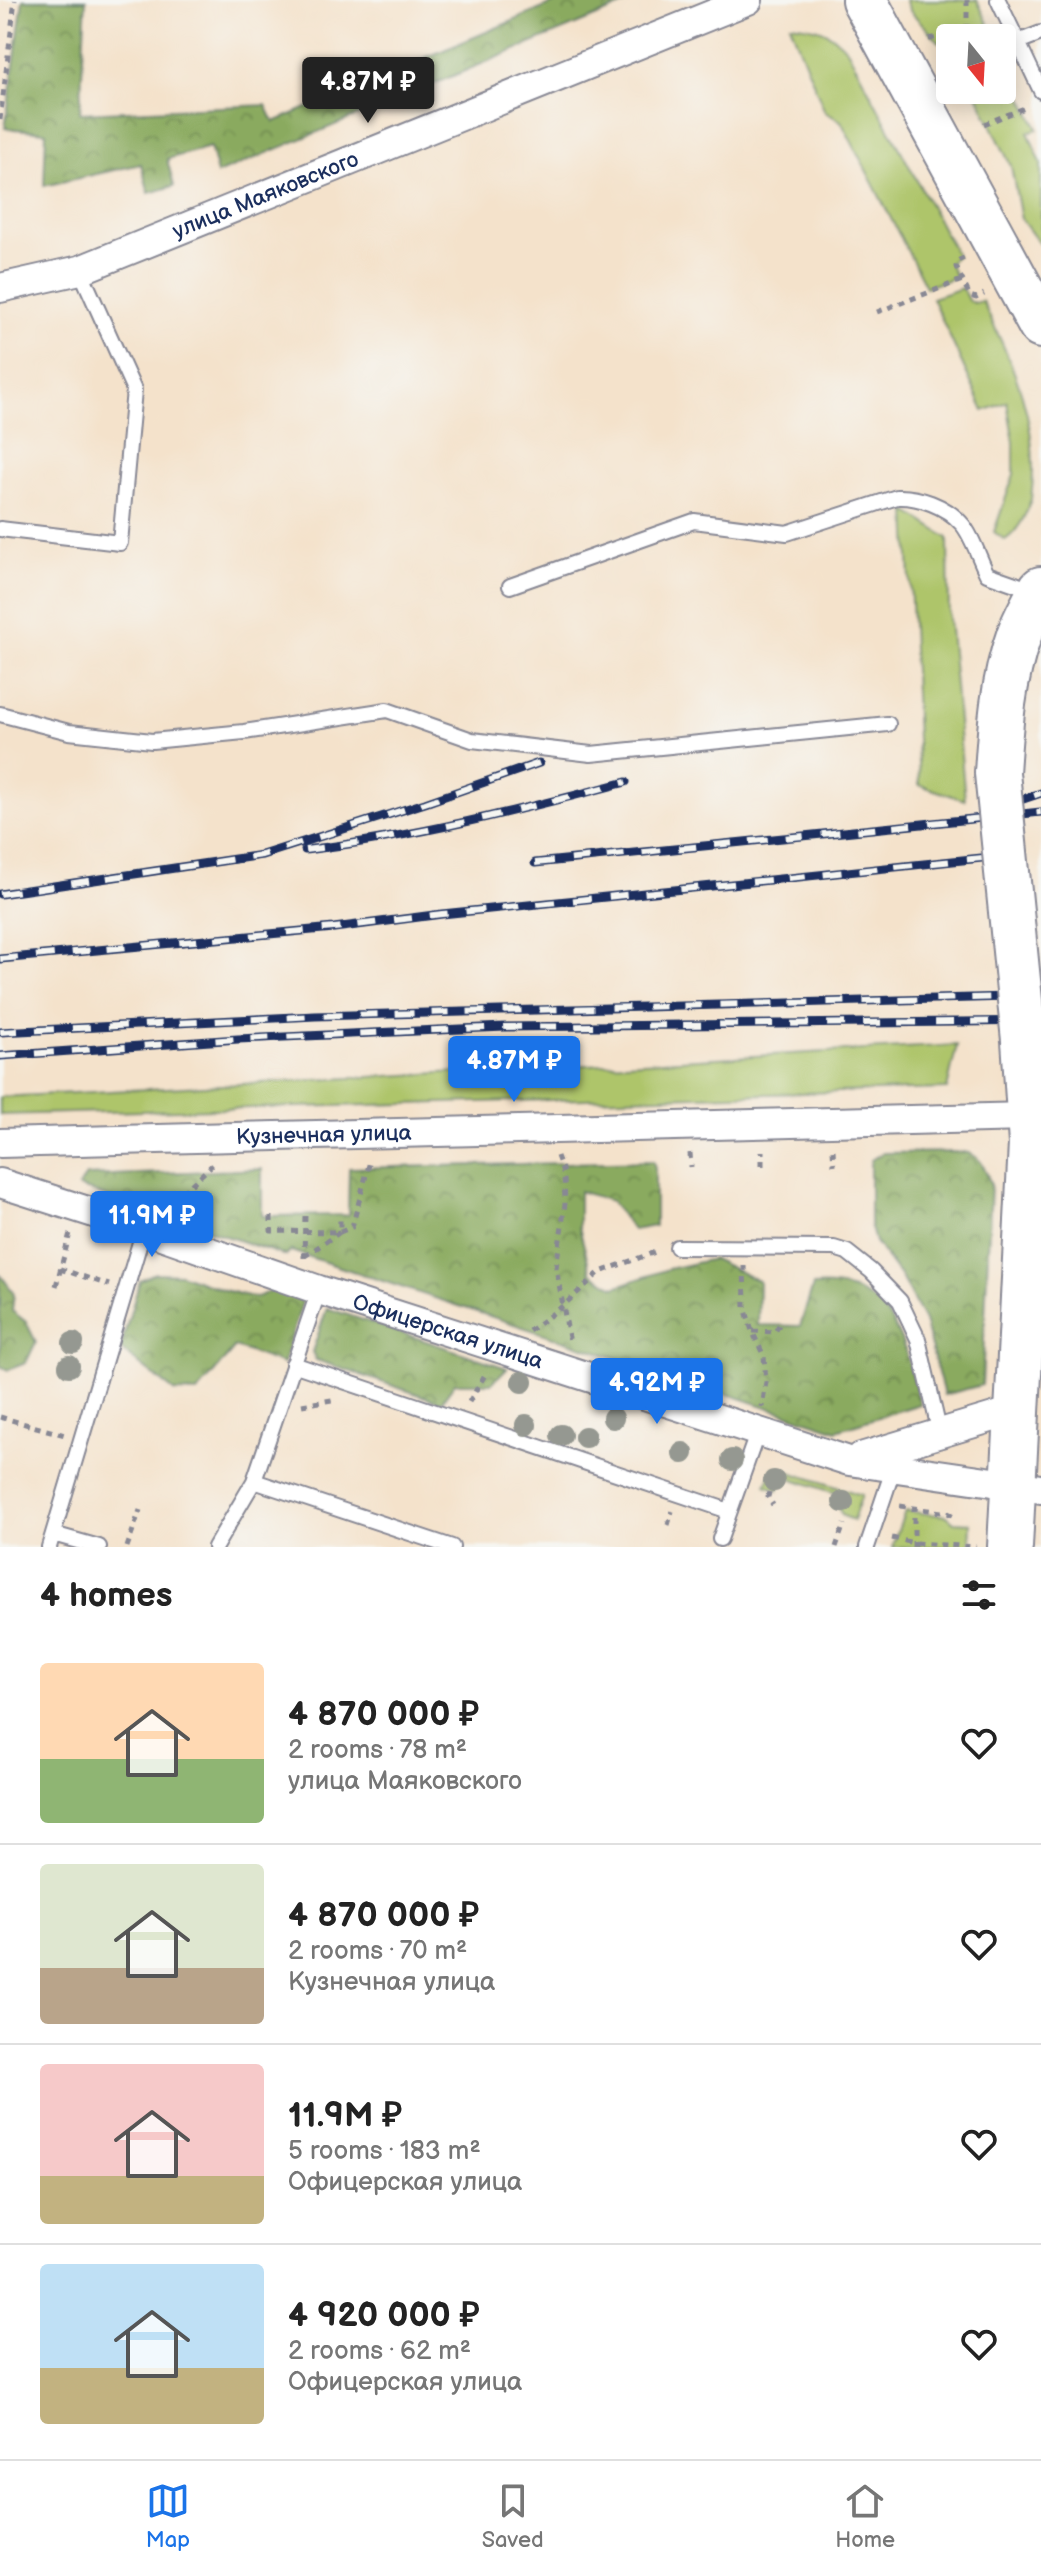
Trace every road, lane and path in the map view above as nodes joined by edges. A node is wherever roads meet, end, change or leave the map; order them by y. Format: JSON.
{"nodes":[{"id":1,"x":15,"y":0,"type":"edge"},
{"id":2,"x":748,"y":0,"type":"edge"},
{"id":3,"x":864,"y":0,"type":"edge"},
{"id":4,"x":967,"y":0,"type":"edge"},
{"id":5,"x":998,"y":0,"type":"edge"},
{"id":6,"x":968,"y":24,"type":"edge"},
{"id":7,"x":1041,"y":33,"type":"edge"},
{"id":8,"x":936,"y":38,"type":"edge"},
{"id":9,"x":929,"y":39,"type":"dead end"},
{"id":10,"x":1018,"y":42,"type":"junction"},
{"id":11,"x":1041,"y":91,"type":"edge"},
{"id":12,"x":1041,"y":101,"type":"edge"},
{"id":13,"x":0,"y":120,"type":"edge"},
{"id":14,"x":984,"y":124,"type":"dead end"},
{"id":15,"x":964,"y":258,"type":"dead end"},
{"id":16,"x":80,"y":270,"type":"junction"},
{"id":17,"x":962,"y":280,"type":"junction"},
{"id":18,"x":0,"y":288,"type":"edge"},
{"id":19,"x":1023,"y":306,"type":"edge"},
{"id":20,"x":877,"y":312,"type":"dead end"},
{"id":21,"x":0,"y":529,"type":"edge"},
{"id":22,"x":510,"y":586,"type":"dead end"},
{"id":23,"x":1040,"y":590,"type":"edge"},
{"id":24,"x":0,"y":714,"type":"edge"},
{"id":25,"x":888,"y":724,"type":"dead end"},
{"id":26,"x":1030,"y":1117,"type":"junction"},
{"id":27,"x":0,"y":1143,"type":"edge"},
{"id":28,"x":833,"y":1150,"type":"dead end"},
{"id":29,"x":762,"y":1151,"type":"dead end"},
{"id":30,"x":690,"y":1153,"type":"dead end"},
{"id":31,"x":557,"y":1156,"type":"dead end"},
{"id":32,"x":370,"y":1161,"type":"dead end"},
{"id":33,"x":212,"y":1165,"type":"dead end"},
{"id":34,"x":834,"y":1165,"type":"dead end"},
{"id":35,"x":762,"y":1166,"type":"dead end"},
{"id":36,"x":691,"y":1167,"type":"dead end"},
{"id":37,"x":0,"y":1183,"type":"edge"},
{"id":38,"x":340,"y":1215,"type":"dead end"},
{"id":39,"x":271,"y":1216,"type":"dead end"},
{"id":40,"x":305,"y":1216,"type":"dead end"},
{"id":41,"x":305,"y":1226,"type":"dead end"},
{"id":42,"x":72,"y":1228,"type":"dead end"},
{"id":43,"x":144,"y":1229,"type":"junction"},
{"id":44,"x":340,"y":1232,"type":"junction"},
{"id":45,"x":677,"y":1247,"type":"joint"},
{"id":46,"x":743,"y":1247,"type":"junction"},
{"id":47,"x":303,"y":1257,"type":"dead end"},
{"id":48,"x":60,"y":1269,"type":"junction"},
{"id":49,"x":56,"y":1286,"type":"dead end"},
{"id":50,"x":124,"y":1290,"type":"junction"},
{"id":51,"x":319,"y":1290,"type":"junction"},
{"id":52,"x":564,"y":1305,"type":"junction"},
{"id":53,"x":779,"y":1325,"type":"dead end"},
{"id":54,"x":752,"y":1331,"type":"junction"},
{"id":55,"x":501,"y":1349,"type":"junction"},
{"id":56,"x":572,"y":1351,"type":"dead end"},
{"id":57,"x":293,"y":1364,"type":"junction"},
{"id":58,"x":334,"y":1400,"type":"dead end"},
{"id":59,"x":1017,"y":1410,"type":"junction"},
{"id":60,"x":277,"y":1414,"type":"junction"},
{"id":61,"x":0,"y":1417,"type":"edge"},
{"id":62,"x":463,"y":1422,"type":"junction"},
{"id":63,"x":758,"y":1431,"type":"junction"},
{"id":64,"x":940,"y":1434,"type":"junction"},
{"id":65,"x":80,"y":1440,"type":"junction"},
{"id":66,"x":849,"y":1461,"type":"junction"},
{"id":67,"x":894,"y":1467,"type":"junction"},
{"id":68,"x":254,"y":1481,"type":"junction"},
{"id":69,"x":1027,"y":1487,"type":"edge"},
{"id":70,"x":769,"y":1492,"type":"dead end"},
{"id":71,"x":885,"y":1498,"type":"junction"},
{"id":72,"x":773,"y":1505,"type":"dead end"},
{"id":73,"x":914,"y":1508,"type":"junction"},
{"id":74,"x":140,"y":1510,"type":"dead end"},
{"id":75,"x":729,"y":1511,"type":"junction"},
{"id":76,"x":956,"y":1517,"type":"dead end"},
{"id":77,"x":844,"y":1524,"type":"dead end"},
{"id":78,"x":720,"y":1539,"type":"dead end"},
{"id":79,"x":51,"y":1540,"type":"edge"},
{"id":80,"x":869,"y":1540,"type":"edge"},
{"id":81,"x":914,"y":1545,"type":"edge"},
{"id":82,"x":99,"y":1547,"type":"edge"},
{"id":83,"x":127,"y":1547,"type":"edge"},
{"id":84,"x":215,"y":1547,"type":"edge"},
{"id":85,"x":452,"y":1547,"type":"edge"},
{"id":86,"x":836,"y":1547,"type":"edge"},
{"id":87,"x":976,"y":1547,"type":"edge"},
{"id":88,"x":1010,"y":1547,"type":"edge"}],
"edges":[{"from":1,"to":13,"type":"path"},
{"from":2,"to":16,"type":"street","name":"улица Маяковского"},
{"from":3,"to":19,"type":"main road"},
{"from":4,"to":6,"type":"path"},
{"from":5,"to":10,"type":"lane"},
{"from":7,"to":10,"type":"lane"},
{"from":8,"to":9,"type":"path"},
{"from":10,"to":11,"type":"lane"},
{"from":12,"to":14,"type":"path"},
{"from":15,"to":17,"type":"path"},
{"from":16,"to":18,"type":"street","name":"улица Маяковского"},
{"from":16,"to":21,"type":"lane"},
{"from":17,"to":19,"type":"path"},
{"from":17,"to":20,"type":"path"},
{"from":22,"to":23,"type":"lane"},
{"from":23,"to":26,"type":"main road","bridge":true},
{"from":24,"to":25,"type":"lane"},
{"from":26,"to":27,"type":"street","name":"Кузнечная улица"},
{"from":26,"to":59,"type":"main road"},
{"from":28,"to":34,"type":"path"},
{"from":29,"to":35,"type":"path"},
{"from":30,"to":36,"type":"path"},
{"from":31,"to":52,"type":"path"},
{"from":32,"to":44,"type":"path"},
{"from":33,"to":43,"type":"path"},
{"from":37,"to":43,"type":"street","name":"Офицерская улица"},
{"from":38,"to":44,"type":"path"},
{"from":39,"to":44,"type":"path"},
{"from":40,"to":41,"type":"path"},
{"from":42,"to":48,"type":"path"},
{"from":43,"to":50,"type":"lane"},
{"from":43,"to":51,"type":"street","name":"Офицерская улица"},
{"from":44,"to":47,"type":"path"},
{"from":45,"to":46,"type":"lane"},
{"from":45,"to":52,"type":"path"},
{"from":46,"to":54,"type":"path"},
{"from":46,"to":64,"type":"lane"},
{"from":48,"to":49,"type":"path"},
{"from":48,"to":50,"type":"path"},
{"from":50,"to":65,"type":"lane"},
{"from":51,"to":55,"type":"street","name":"Офицерская улица"},
{"from":51,"to":57,"type":"lane"},
{"from":52,"to":55,"type":"path"},
{"from":52,"to":56,"type":"path"},
{"from":53,"to":54,"type":"path"},
{"from":54,"to":63,"type":"path"},
{"from":55,"to":62,"type":"path"},
{"from":55,"to":63,"type":"street","name":"Офицерская улица"},
{"from":57,"to":60,"type":"lane"},
{"from":57,"to":62,"type":"lane"},
{"from":58,"to":60,"type":"path"},
{"from":59,"to":64,"type":"street"},
{"from":59,"to":69,"type":"main road"},
{"from":60,"to":68,"type":"lane"},
{"from":61,"to":65,"type":"path"},
{"from":62,"to":75,"type":"lane"},
{"from":63,"to":66,"type":"street","name":"Офицерская улица"},
{"from":63,"to":75,"type":"lane"},
{"from":64,"to":66,"type":"street"},
{"from":65,"to":79,"type":"lane"},
{"from":66,"to":67,"type":"street","name":"Офицерская улица"},
{"from":67,"to":69,"type":"street","name":"Офицерская улица"},
{"from":67,"to":71,"type":"lane"},
{"from":68,"to":84,"type":"lane"},
{"from":68,"to":85,"type":"lane"},
{"from":69,"to":88,"type":"main road"},
{"from":70,"to":72,"type":"path"},
{"from":71,"to":73,"type":"path"},
{"from":71,"to":80,"type":"lane"},
{"from":73,"to":76,"type":"path"},
{"from":73,"to":81,"type":"path"},
{"from":74,"to":83,"type":"path"},
{"from":75,"to":78,"type":"lane"},
{"from":77,"to":86,"type":"path"},
{"from":79,"to":82,"type":"lane"},
{"from":80,"to":81,"type":"path"},
{"from":81,"to":87,"type":"path"}]}
